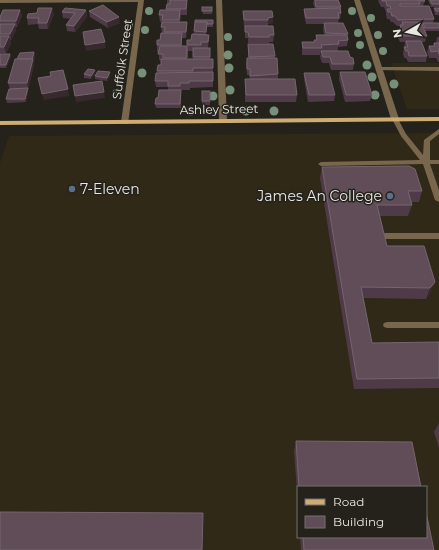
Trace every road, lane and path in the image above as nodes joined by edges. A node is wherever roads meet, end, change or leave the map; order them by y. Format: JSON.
{"nodes":[{"id":1,"x":141,"y":0,"type":"edge"},
{"id":2,"x":219,"y":0,"type":"edge"},
{"id":3,"x":358,"y":0,"type":"edge"},
{"id":4,"x":0,"y":1,"type":"edge"},
{"id":5,"x":380,"y":69,"type":"junction"},
{"id":6,"x":439,"y":69,"type":"edge"},
{"id":7,"x":395,"y":119,"type":"junction"},
{"id":8,"x":439,"y":119,"type":"edge"},
{"id":9,"x":223,"y":121,"type":"junction"},
{"id":10,"x":125,"y":122,"type":"junction"},
{"id":11,"x":0,"y":123,"type":"edge"},
{"id":12,"x":439,"y":131,"type":"edge"},
{"id":13,"x":439,"y":162,"type":"edge"},
{"id":14,"x":426,"y":163,"type":"junction"},
{"id":15,"x":321,"y":164,"type":"dead end"},
{"id":16,"x":439,"y":200,"type":"edge"},
{"id":17,"x":382,"y":236,"type":"edge"},
{"id":18,"x":439,"y":236,"type":"edge"},
{"id":19,"x":387,"y":325,"type":"dead end"},
{"id":20,"x":439,"y":325,"type":"edge"}],
"edges":[{"from":1,"to":4,"type":"street"},
{"from":1,"to":10,"type":"street","name":"Suffolk Street"},
{"from":2,"to":9,"type":"street"},
{"from":3,"to":5,"type":"street"},
{"from":5,"to":6,"type":"lane"},
{"from":5,"to":7,"type":"street"},
{"from":7,"to":8,"type":"main road","name":"Ashley Street"},
{"from":7,"to":9,"type":"main road","name":"Ashley Street"},
{"from":7,"to":14,"type":"lane"},
{"from":9,"to":10,"type":"main road","name":"Ashley Street"},
{"from":10,"to":11,"type":"main road","name":"Ashley Street"},
{"from":12,"to":14,"type":"lane"},
{"from":13,"to":14,"type":"lane"},
{"from":14,"to":15,"type":"lane"},
{"from":14,"to":16,"type":"lane"},
{"from":17,"to":18,"type":"lane"},
{"from":19,"to":20,"type":"lane"}]}
